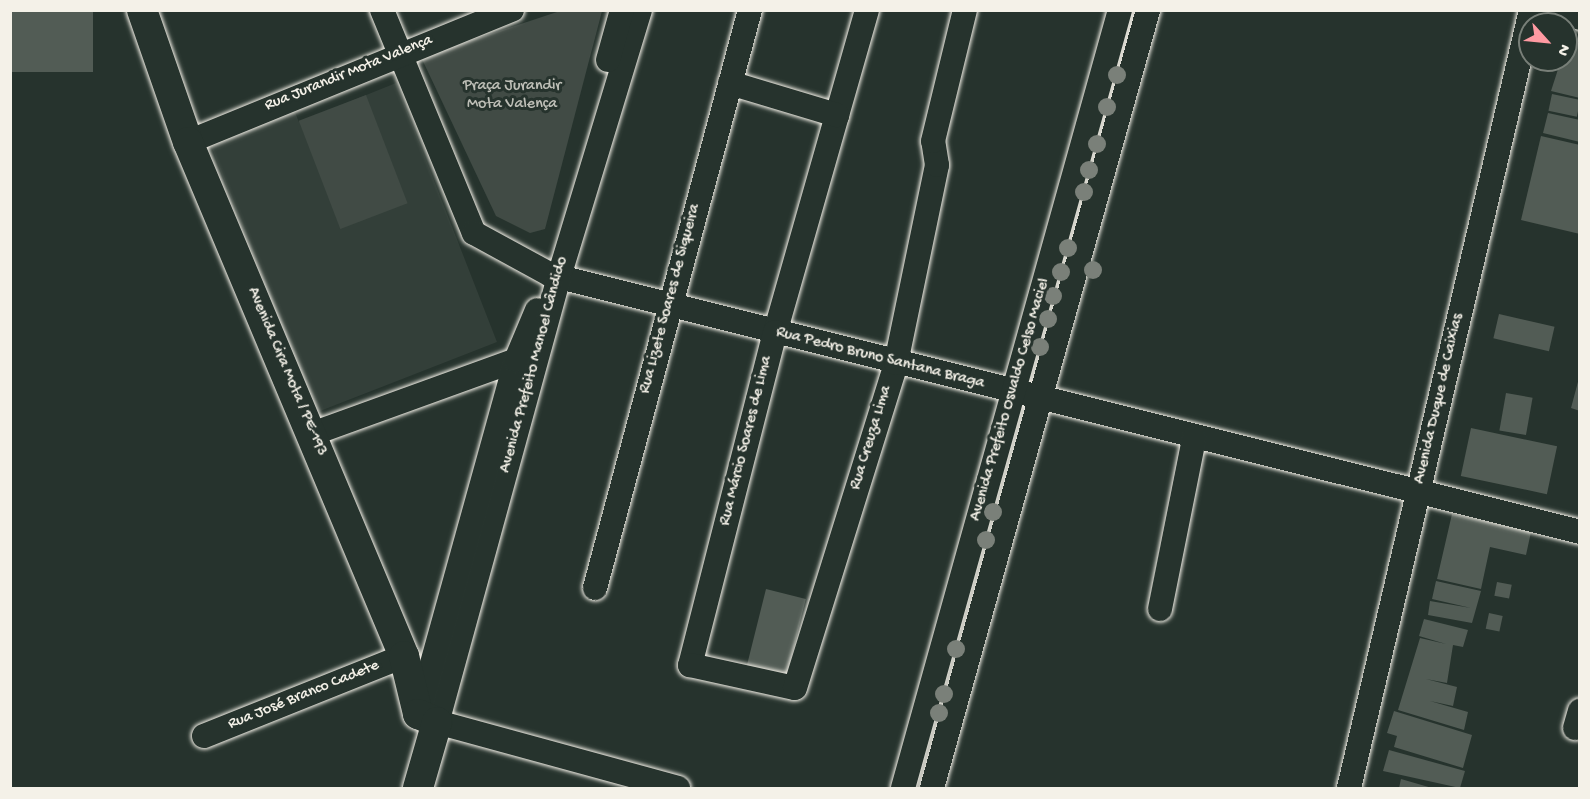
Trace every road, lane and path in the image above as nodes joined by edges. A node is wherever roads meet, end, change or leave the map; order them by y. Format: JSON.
{"nodes":[{"id":1,"x":142,"y":10,"type":"edge"},
{"id":2,"x":382,"y":10,"type":"edge"},
{"id":3,"x":512,"y":10,"type":"edge"},
{"id":4,"x":621,"y":10,"type":"edge"},
{"id":5,"x":640,"y":10,"type":"edge"},
{"id":6,"x":750,"y":10,"type":"edge"},
{"id":7,"x":867,"y":10,"type":"edge"},
{"id":8,"x":965,"y":10,"type":"edge"},
{"id":9,"x":1120,"y":10,"type":"edge"},
{"id":10,"x":1148,"y":10,"type":"edge"},
{"id":11,"x":1531,"y":10,"type":"edge"},
{"id":12,"x":1551,"y":10,"type":"edge"},
{"id":13,"x":1580,"y":18,"type":"edge"},
{"id":14,"x":399,"y":52,"type":"junction"},
{"id":15,"x":730,"y":83,"type":"junction"},
{"id":16,"x":837,"y":115,"type":"junction"},
{"id":17,"x":188,"y":142,"type":"junction"},
{"id":18,"x":555,"y":276,"type":"junction"},
{"id":19,"x":669,"y":305,"type":"junction"},
{"id":20,"x":775,"y":332,"type":"junction"},
{"id":21,"x":516,"y":360,"type":"junction"},
{"id":22,"x":896,"y":363,"type":"junction"},
{"id":23,"x":1013,"y":393,"type":"junction"},
{"id":24,"x":1040,"y":399,"type":"junction"},
{"id":25,"x":312,"y":434,"type":"junction"},
{"id":26,"x":1194,"y":439,"type":"junction"},
{"id":27,"x":1417,"y":496,"type":"junction"},
{"id":28,"x":1580,"y":532,"type":"edge"},
{"id":29,"x":595,"y":588,"type":"dead end"},
{"id":30,"x":1160,"y":609,"type":"dead end"},
{"id":31,"x":404,"y":656,"type":"junction"},
{"id":32,"x":690,"y":665,"type":"joint"},
{"id":33,"x":428,"y":718,"type":"junction"},
{"id":34,"x":204,"y":736,"type":"dead end"},
{"id":35,"x":396,"y":789,"type":"edge"},
{"id":36,"x":418,"y":789,"type":"edge"},
{"id":37,"x":678,"y":789,"type":"edge"},
{"id":38,"x":903,"y":789,"type":"edge"},
{"id":39,"x":932,"y":789,"type":"edge"},
{"id":40,"x":1349,"y":789,"type":"edge"}],
"edges":[{"from":1,"to":17,"type":"main road","name":"Avenida Cira Mota / PE-193"},
{"from":2,"to":14,"type":"street","name":"Rua Pedro Bruno Santana Braga"},
{"from":3,"to":14,"type":"street","name":"Rua Jurandir Mota Valença"},
{"from":4,"to":18,"type":"street","name":"Avenida Prefeito Manoel Cândido"},
{"from":5,"to":18,"type":"street","name":"Avenida Prefeito Manoel Cândido"},
{"from":6,"to":15,"type":"street","name":"Rua Lizete Soares de Siqueira"},
{"from":7,"to":16,"type":"street","name":"Rua Márcio Soares de Lima"},
{"from":8,"to":22,"type":"street","name":"Rua Creuza Lima"},
{"from":9,"to":23,"type":"street","name":"Avenida Prefeito Osvaldo Celso Maciel"},
{"from":10,"to":24,"type":"street","name":"Avenida Prefeito Osvaldo Celso Maciel"},
{"from":11,"to":27,"type":"street","name":"Avenida Duque de Caixias"},
{"from":12,"to":13,"type":"street"},
{"from":14,"to":17,"type":"street","name":"Rua Jurandir Mota Valença"},
{"from":14,"to":18,"type":"street","name":"Rua Pedro Bruno Santana Braga"},
{"from":15,"to":16,"type":"street"},
{"from":15,"to":19,"type":"street","name":"Rua Lizete Soares de Siqueira"},
{"from":16,"to":20,"type":"street","name":"Rua Márcio Soares de Lima"},
{"from":17,"to":25,"type":"main road","name":"Avenida Cira Mota / PE-193"},
{"from":18,"to":19,"type":"street","name":"Rua Pedro Bruno Santana Braga"},
{"from":18,"to":21,"type":"street","name":"Avenida Prefeito Manoel Cândido"},
{"from":18,"to":33,"type":"street","name":"Avenida Prefeito Manoel Cândido"},
{"from":19,"to":20,"type":"street","name":"Rua Pedro Bruno Santana Braga"},
{"from":19,"to":29,"type":"street","name":"Rua Lizete Soares de Siqueira"},
{"from":20,"to":22,"type":"street","name":"Rua Pedro Bruno Santana Braga"},
{"from":20,"to":32,"type":"street","name":"Rua Márcio Soares de Lima"},
{"from":21,"to":25,"type":"street"},
{"from":21,"to":33,"type":"street","name":"Avenida Prefeito Manoel Cândido"},
{"from":22,"to":23,"type":"street","name":"Rua Pedro Bruno Santana Braga"},
{"from":22,"to":32,"type":"street","name":"Rua Creuza Lima"},
{"from":23,"to":24,"type":"street","name":"Rua Pedro Bruno Santana Braga"},
{"from":23,"to":38,"type":"street","name":"Avenida Prefeito Osvaldo Celso Maciel"},
{"from":24,"to":26,"type":"street","name":"Rua Pedro Bruno Santana Braga"},
{"from":24,"to":39,"type":"street","name":"Avenida Prefeito Osvaldo Celso Maciel"},
{"from":25,"to":31,"type":"main road","name":"Avenida Cira Mota / PE-193"},
{"from":26,"to":27,"type":"street","name":"Rua Pedro Bruno Santana Braga"},
{"from":26,"to":30,"type":"street"},
{"from":27,"to":28,"type":"street","name":"Rua Pedro Bruno Santana Braga"},
{"from":27,"to":40,"type":"street","name":"Avenida Duque de Caixias"},
{"from":31,"to":33,"type":"main road","name":"Avenida Cira Mota / PE-193"},
{"from":31,"to":34,"type":"street","name":"Rua José Branco Cadete"},
{"from":33,"to":35,"type":"main road"},
{"from":33,"to":36,"type":"main road"},
{"from":33,"to":37,"type":"street"}]}
